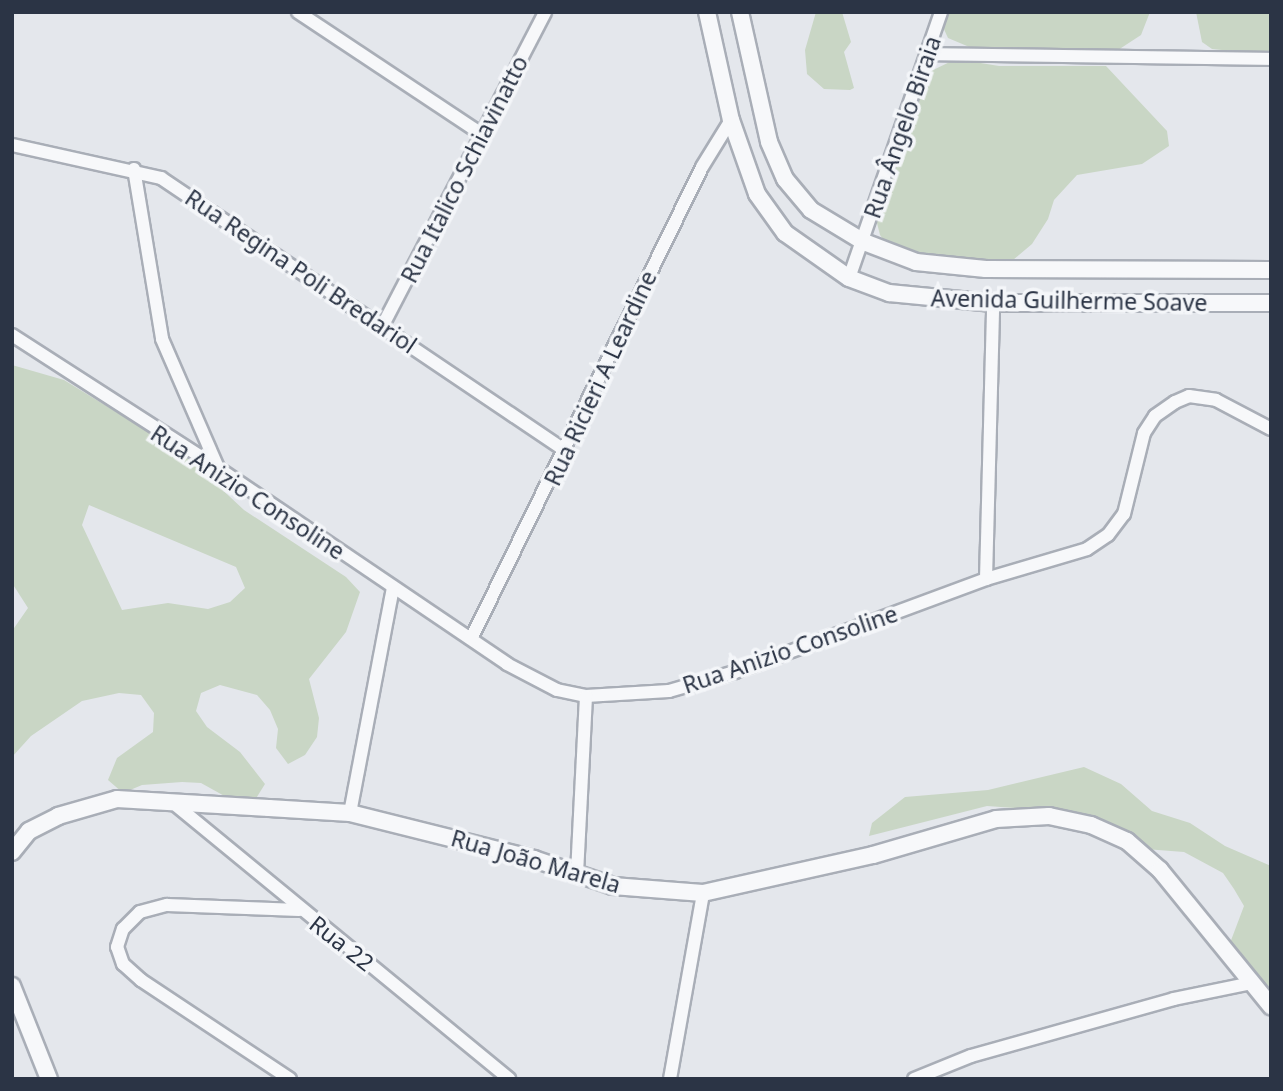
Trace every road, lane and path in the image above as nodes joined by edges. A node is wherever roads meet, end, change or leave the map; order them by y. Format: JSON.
{"nodes":[{"id":1,"x":298,"y":12,"type":"edge"},
{"id":2,"x":545,"y":12,"type":"edge"},
{"id":3,"x":707,"y":12,"type":"edge"},
{"id":4,"x":740,"y":12,"type":"edge"},
{"id":5,"x":941,"y":12,"type":"edge"},
{"id":6,"x":927,"y":54,"type":"junction"},
{"id":7,"x":1271,"y":59,"type":"edge"},
{"id":8,"x":731,"y":120,"type":"junction"},
{"id":9,"x":483,"y":135,"type":"junction"},
{"id":10,"x":12,"y":145,"type":"edge"},
{"id":11,"x":134,"y":169,"type":"junction"},
{"id":12,"x":864,"y":242,"type":"junction"},
{"id":13,"x":1271,"y":270,"type":"edge"},
{"id":14,"x":849,"y":278,"type":"junction"},
{"id":15,"x":993,"y":303,"type":"junction"},
{"id":16,"x":1271,"y":303,"type":"edge"},
{"id":17,"x":383,"y":325,"type":"junction"},
{"id":18,"x":12,"y":335,"type":"edge"},
{"id":19,"x":1271,"y":429,"type":"edge"},
{"id":20,"x":566,"y":451,"type":"junction"},
{"id":21,"x":218,"y":468,"type":"junction"},
{"id":22,"x":986,"y":579,"type":"junction"},
{"id":23,"x":393,"y":588,"type":"junction"},
{"id":24,"x":471,"y":639,"type":"junction"},
{"id":25,"x":586,"y":696,"type":"junction"},
{"id":26,"x":177,"y":806,"type":"junction"},
{"id":27,"x":350,"y":813,"type":"junction"},
{"id":28,"x":12,"y":852,"type":"edge"},
{"id":29,"x":577,"y":874,"type":"junction"},
{"id":30,"x":703,"y":893,"type":"junction"},
{"id":31,"x":299,"y":910,"type":"junction"},
{"id":32,"x":1251,"y":983,"type":"junction"},
{"id":33,"x":12,"y":986,"type":"edge"},
{"id":34,"x":1271,"y":1006,"type":"edge"},
{"id":35,"x":49,"y":1079,"type":"edge"},
{"id":36,"x":290,"y":1079,"type":"edge"},
{"id":37,"x":509,"y":1079,"type":"edge"},
{"id":38,"x":670,"y":1079,"type":"edge"},
{"id":39,"x":914,"y":1079,"type":"edge"}],
"edges":[{"from":1,"to":9,"type":"street"},
{"from":2,"to":9,"type":"street","name":"Rua Italico Schiavinatto"},
{"from":3,"to":8,"type":"street","name":"Avenida Guilherme Soave"},
{"from":4,"to":12,"type":"street","name":"Avenida Guilherme Soave"},
{"from":5,"to":6,"type":"street","name":"Rua Ângelo Biraia"},
{"from":6,"to":7,"type":"street"},
{"from":6,"to":12,"type":"street","name":"Rua Ângelo Biraia"},
{"from":8,"to":14,"type":"street","name":"Avenida Guilherme Soave"},
{"from":8,"to":20,"type":"street","name":"Rua Ricieri A Leardine"},
{"from":9,"to":17,"type":"street","name":"Rua Italico Schiavinatto"},
{"from":10,"to":11,"type":"street","name":"Rua Regina Poli Bredariol"},
{"from":11,"to":17,"type":"street","name":"Rua Regina Poli Bredariol"},
{"from":11,"to":21,"type":"street"},
{"from":12,"to":13,"type":"street","name":"Avenida Guilherme Soave"},
{"from":12,"to":14,"type":"street","name":"Rua Ângelo Biraia"},
{"from":14,"to":15,"type":"street","name":"Avenida Guilherme Soave"},
{"from":15,"to":16,"type":"street","name":"Avenida Guilherme Soave"},
{"from":15,"to":22,"type":"street"},
{"from":17,"to":20,"type":"street","name":"Rua Regina Poli Bredariol"},
{"from":18,"to":21,"type":"street","name":"Rua Anizio Consoline"},
{"from":19,"to":22,"type":"street","name":"Rua Anizio Consoline"},
{"from":20,"to":24,"type":"street","name":"Rua Ricieri A Leardine"},
{"from":21,"to":23,"type":"street","name":"Rua Anizio Consoline"},
{"from":22,"to":25,"type":"street","name":"Rua Anizio Consoline"},
{"from":23,"to":24,"type":"street","name":"Rua Anizio Consoline"},
{"from":23,"to":27,"type":"street"},
{"from":24,"to":25,"type":"street","name":"Rua Anizio Consoline"},
{"from":25,"to":29,"type":"street"},
{"from":26,"to":27,"type":"street","name":"Rua João Marela"},
{"from":26,"to":28,"type":"street","name":"Rua João Marela"},
{"from":26,"to":31,"type":"street","name":"Rua 22"},
{"from":27,"to":29,"type":"street","name":"Rua João Marela"},
{"from":29,"to":30,"type":"street","name":"Rua João Marela"},
{"from":30,"to":32,"type":"street","name":"Rua João Marela"},
{"from":30,"to":38,"type":"street"},
{"from":31,"to":36,"type":"street"},
{"from":31,"to":37,"type":"street","name":"Rua 22"},
{"from":32,"to":34,"type":"street","name":"Rua João Marela"},
{"from":32,"to":39,"type":"street"},
{"from":33,"to":35,"type":"street"}]}
